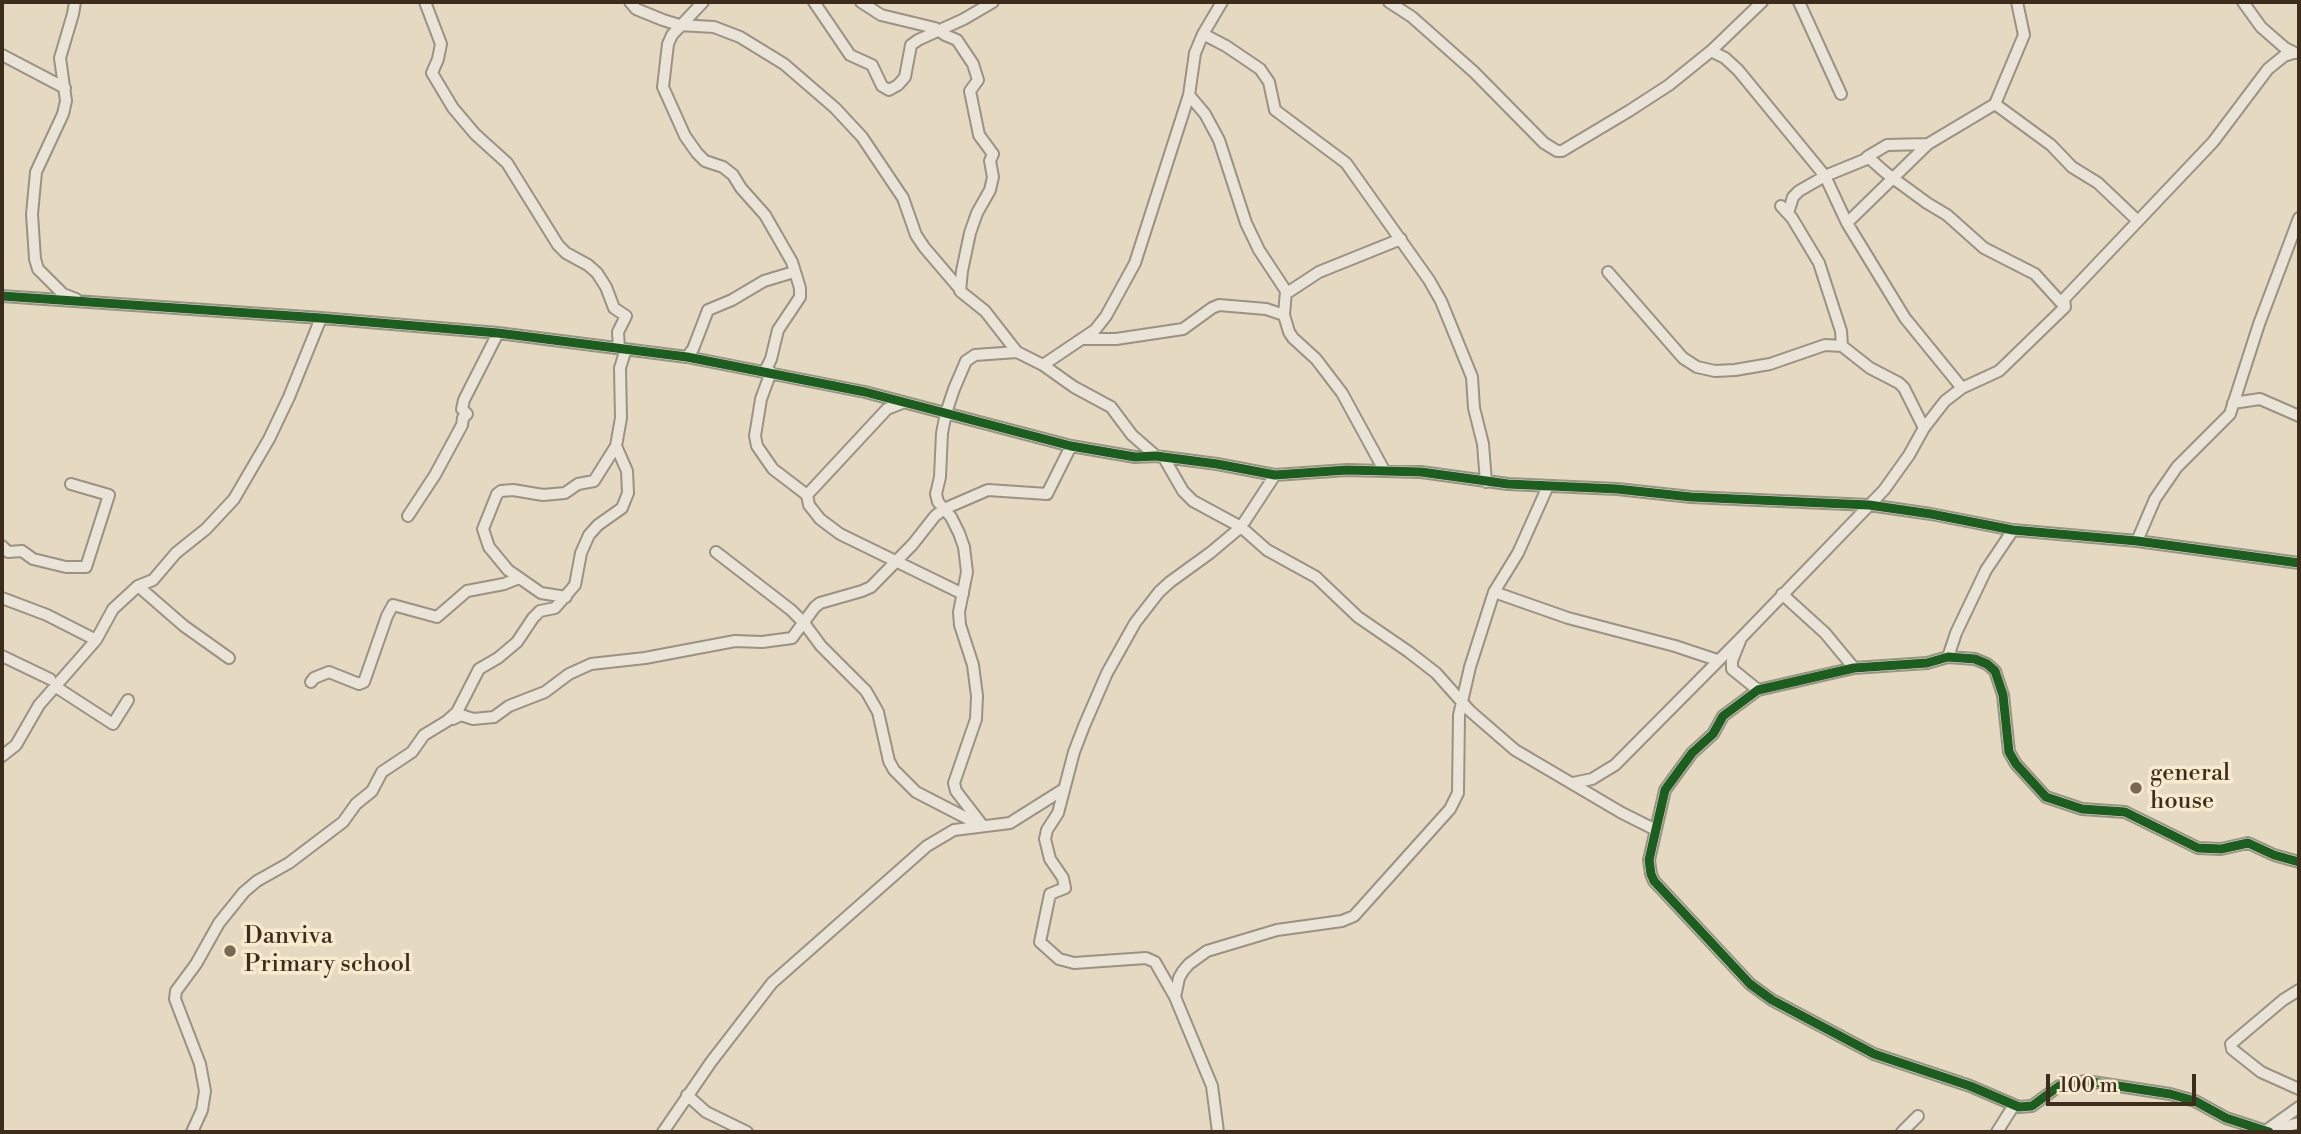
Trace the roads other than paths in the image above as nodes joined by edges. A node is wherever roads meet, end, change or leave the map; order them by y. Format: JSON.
{"nodes":[{"id":1,"x":75,"y":2,"type":"edge"},
{"id":2,"x":425,"y":2,"type":"edge"},
{"id":3,"x":630,"y":2,"type":"edge"},
{"id":4,"x":703,"y":2,"type":"edge"},
{"id":5,"x":814,"y":2,"type":"edge"},
{"id":6,"x":861,"y":2,"type":"edge"},
{"id":7,"x":993,"y":2,"type":"edge"},
{"id":8,"x":1222,"y":2,"type":"edge"},
{"id":9,"x":1389,"y":2,"type":"edge"},
{"id":10,"x":1762,"y":2,"type":"edge"},
{"id":11,"x":1799,"y":2,"type":"edge"},
{"id":12,"x":2017,"y":2,"type":"edge"},
{"id":13,"x":2243,"y":2,"type":"edge"},
{"id":14,"x":679,"y":25,"type":"junction"},
{"id":15,"x":940,"y":31,"type":"junction"},
{"id":16,"x":1203,"y":34,"type":"junction"},
{"id":17,"x":1711,"y":51,"type":"junction"},
{"id":18,"x":2296,"y":53,"type":"edge"},
{"id":19,"x":2,"y":55,"type":"edge"},
{"id":20,"x":65,"y":88,"type":"junction"},
{"id":21,"x":1840,"y":94,"type":"dead end"},
{"id":22,"x":1189,"y":95,"type":"junction"},
{"id":23,"x":1995,"y":104,"type":"junction"},
{"id":24,"x":1928,"y":144,"type":"junction"},
{"id":25,"x":1867,"y":157,"type":"junction"},
{"id":26,"x":1825,"y":176,"type":"junction"},
{"id":27,"x":1894,"y":178,"type":"junction"},
{"id":28,"x":2299,"y":218,"type":"edge"},
{"id":29,"x":2138,"y":221,"type":"junction"},
{"id":30,"x":1847,"y":223,"type":"junction"},
{"id":31,"x":1401,"y":239,"type":"junction"},
{"id":32,"x":794,"y":272,"type":"junction"},
{"id":33,"x":1608,"y":272,"type":"dead end"},
{"id":34,"x":959,"y":288,"type":"junction"},
{"id":35,"x":1287,"y":293,"type":"junction"},
{"id":36,"x":2,"y":296,"type":"edge"},
{"id":37,"x":82,"y":302,"type":"junction"},
{"id":38,"x":2065,"y":307,"type":"junction"},
{"id":39,"x":1284,"y":315,"type":"junction"},
{"id":40,"x":321,"y":318,"type":"junction"},
{"id":41,"x":498,"y":333,"type":"junction"},
{"id":42,"x":1083,"y":339,"type":"junction"},
{"id":43,"x":1842,"y":346,"type":"junction"},
{"id":44,"x":622,"y":348,"type":"junction"},
{"id":45,"x":1017,"y":352,"type":"junction"},
{"id":46,"x":687,"y":357,"type":"junction"},
{"id":47,"x":1043,"y":365,"type":"junction"},
{"id":48,"x":768,"y":372,"type":"junction"},
{"id":49,"x":1962,"y":388,"type":"junction"},
{"id":50,"x":902,"y":403,"type":"junction"},
{"id":51,"x":2233,"y":403,"type":"junction"},
{"id":52,"x":946,"y":413,"type":"junction"},
{"id":53,"x":2299,"y":416,"type":"edge"},
{"id":54,"x":1924,"y":428,"type":"junction"},
{"id":55,"x":616,"y":446,"type":"junction"},
{"id":56,"x":1071,"y":446,"type":"junction"},
{"id":57,"x":1160,"y":457,"type":"junction"},
{"id":58,"x":1384,"y":470,"type":"junction"},
{"id":59,"x":1275,"y":475,"type":"junction"},
{"id":60,"x":1486,"y":482,"type":"junction"},
{"id":61,"x":71,"y":484,"type":"dead end"},
{"id":62,"x":1548,"y":486,"type":"junction"},
{"id":63,"x":807,"y":495,"type":"junction"},
{"id":64,"x":1868,"y":505,"type":"junction"},
{"id":65,"x":944,"y":509,"type":"junction"},
{"id":66,"x":408,"y":516,"type":"dead end"},
{"id":67,"x":1241,"y":527,"type":"junction"},
{"id":68,"x":2013,"y":530,"type":"junction"},
{"id":69,"x":2137,"y":541,"type":"junction"},
{"id":70,"x":2,"y":545,"type":"edge"},
{"id":71,"x":716,"y":552,"type":"dead end"},
{"id":72,"x":895,"y":560,"type":"junction"},
{"id":73,"x":2299,"y":563,"type":"edge"},
{"id":74,"x":519,"y":578,"type":"junction"},
{"id":75,"x":138,"y":586,"type":"junction"},
{"id":76,"x":1494,"y":592,"type":"junction"},
{"id":77,"x":963,"y":594,"type":"junction"},
{"id":78,"x":1782,"y":594,"type":"junction"},
{"id":79,"x":566,"y":597,"type":"junction"},
{"id":80,"x":2,"y":598,"type":"edge"},
{"id":81,"x":804,"y":623,"type":"junction"},
{"id":82,"x":1741,"y":638,"type":"junction"},
{"id":83,"x":96,"y":640,"type":"junction"},
{"id":84,"x":2,"y":656,"type":"edge"},
{"id":85,"x":1948,"y":657,"type":"junction"},
{"id":86,"x":229,"y":658,"type":"dead end"},
{"id":87,"x":1717,"y":660,"type":"junction"},
{"id":88,"x":1854,"y":668,"type":"junction"},
{"id":89,"x":310,"y":682,"type":"dead end"},
{"id":90,"x":53,"y":683,"type":"junction"},
{"id":91,"x":1758,"y":690,"type":"junction"},
{"id":92,"x":128,"y":700,"type":"dead end"},
{"id":93,"x":1462,"y":700,"type":"junction"},
{"id":94,"x":447,"y":722,"type":"junction"},
{"id":95,"x":2,"y":756,"type":"edge"},
{"id":96,"x":1573,"y":783,"type":"junction"},
{"id":97,"x":1064,"y":789,"type":"junction"},
{"id":98,"x":983,"y":826,"type":"junction"},
{"id":99,"x":1654,"y":829,"type":"junction"},
{"id":100,"x":2299,"y":862,"type":"edge"},
{"id":101,"x":2299,"y":990,"type":"edge"},
{"id":102,"x":1175,"y":997,"type":"junction"},
{"id":103,"x":2299,"y":1089,"type":"edge"},
{"id":104,"x":687,"y":1095,"type":"junction"},
{"id":105,"x":2014,"y":1105,"type":"junction"},
{"id":106,"x":2299,"y":1107,"type":"edge"},
{"id":107,"x":1918,"y":1115,"type":"dead end"},
{"id":108,"x":2299,"y":1123,"type":"edge"},
{"id":109,"x":192,"y":1132,"type":"edge"},
{"id":110,"x":663,"y":1132,"type":"edge"},
{"id":111,"x":747,"y":1132,"type":"edge"},
{"id":112,"x":1218,"y":1132,"type":"edge"},
{"id":113,"x":1902,"y":1132,"type":"edge"},
{"id":114,"x":1997,"y":1132,"type":"edge"},
{"id":115,"x":2266,"y":1132,"type":"edge"}],
"edges":[{"from":1,"to":20,"type":"street"},
{"from":2,"to":44,"type":"street"},
{"from":3,"to":14,"type":"street"},
{"from":4,"to":14,"type":"street"},
{"from":5,"to":15,"type":"street"},
{"from":6,"to":15,"type":"street"},
{"from":7,"to":15,"type":"street"},
{"from":8,"to":16,"type":"street"},
{"from":9,"to":17,"type":"street"},
{"from":10,"to":17,"type":"street"},
{"from":11,"to":21,"type":"street"},
{"from":12,"to":23,"type":"street"},
{"from":13,"to":18,"type":"street"},
{"from":14,"to":32,"type":"street"},
{"from":14,"to":34,"type":"street"},
{"from":15,"to":34,"type":"street"},
{"from":16,"to":22,"type":"street"},
{"from":16,"to":31,"type":"street"},
{"from":17,"to":26,"type":"street"},
{"from":18,"to":29,"type":"street"},
{"from":19,"to":20,"type":"street"},
{"from":20,"to":37,"type":"street"},
{"from":22,"to":35,"type":"street"},
{"from":22,"to":42,"type":"street"},
{"from":23,"to":24,"type":"street"},
{"from":23,"to":29,"type":"street"},
{"from":24,"to":25,"type":"street"},
{"from":24,"to":27,"type":"street"},
{"from":25,"to":26,"type":"street"},
{"from":25,"to":27,"type":"street"},
{"from":26,"to":30,"type":"street"},
{"from":26,"to":43,"type":"street"},
{"from":27,"to":30,"type":"street"},
{"from":27,"to":38,"type":"street"},
{"from":28,"to":51,"type":"street"},
{"from":29,"to":38,"type":"street"},
{"from":30,"to":49,"type":"street"},
{"from":31,"to":35,"type":"street"},
{"from":31,"to":60,"type":"street"},
{"from":32,"to":46,"type":"street"},
{"from":32,"to":48,"type":"street"},
{"from":33,"to":43,"type":"street"},
{"from":34,"to":45,"type":"street"},
{"from":35,"to":39,"type":"street"},
{"from":36,"to":37,"type":"street"},
{"from":37,"to":40,"type":"street"},
{"from":38,"to":49,"type":"street"},
{"from":39,"to":42,"type":"street"},
{"from":39,"to":58,"type":"street"},
{"from":40,"to":41,"type":"street"},
{"from":40,"to":75,"type":"street"},
{"from":41,"to":44,"type":"street"},
{"from":41,"to":66,"type":"street"},
{"from":42,"to":47,"type":"street"},
{"from":43,"to":54,"type":"street"},
{"from":44,"to":46,"type":"street"},
{"from":44,"to":55,"type":"street"},
{"from":45,"to":47,"type":"street"},
{"from":45,"to":52,"type":"street"},
{"from":46,"to":48,"type":"street"},
{"from":47,"to":57,"type":"street"},
{"from":48,"to":50,"type":"street"},
{"from":48,"to":63,"type":"street"},
{"from":49,"to":54,"type":"street"},
{"from":50,"to":52,"type":"street"},
{"from":50,"to":63,"type":"street"},
{"from":51,"to":53,"type":"street"},
{"from":51,"to":69,"type":"street"},
{"from":52,"to":56,"type":"street"},
{"from":52,"to":65,"type":"street"},
{"from":54,"to":64,"type":"street"},
{"from":55,"to":74,"type":"street"},
{"from":55,"to":79,"type":"street"},
{"from":56,"to":57,"type":"street"},
{"from":56,"to":65,"type":"street"},
{"from":57,"to":59,"type":"street"},
{"from":57,"to":67,"type":"street"},
{"from":58,"to":59,"type":"street"},
{"from":58,"to":60,"type":"street"},
{"from":59,"to":67,"type":"street"},
{"from":60,"to":62,"type":"street"},
{"from":61,"to":70,"type":"street"},
{"from":62,"to":64,"type":"street"},
{"from":62,"to":76,"type":"street"},
{"from":63,"to":72,"type":"street"},
{"from":64,"to":68,"type":"street"},
{"from":64,"to":78,"type":"street"},
{"from":65,"to":72,"type":"street"},
{"from":65,"to":77,"type":"street"},
{"from":67,"to":93,"type":"street"},
{"from":67,"to":97,"type":"street"},
{"from":68,"to":69,"type":"street"},
{"from":68,"to":85,"type":"street"},
{"from":69,"to":73,"type":"street"},
{"from":71,"to":81,"type":"street"},
{"from":72,"to":77,"type":"street"},
{"from":72,"to":81,"type":"street"},
{"from":74,"to":79,"type":"street"},
{"from":74,"to":89,"type":"street"},
{"from":75,"to":83,"type":"street"},
{"from":75,"to":86,"type":"street"},
{"from":76,"to":87,"type":"street"},
{"from":76,"to":93,"type":"street"},
{"from":77,"to":98,"type":"street"},
{"from":78,"to":82,"type":"street"},
{"from":78,"to":88,"type":"street"},
{"from":79,"to":94,"type":"street"},
{"from":80,"to":83,"type":"street"},
{"from":81,"to":94,"type":"street"},
{"from":81,"to":98,"type":"street"},
{"from":82,"to":87,"type":"street"},
{"from":82,"to":91,"type":"street"},
{"from":83,"to":90,"type":"street"},
{"from":84,"to":90,"type":"street"},
{"from":85,"to":88,"type":"street"},
{"from":85,"to":100,"type":"street"},
{"from":87,"to":96,"type":"street"},
{"from":88,"to":91,"type":"street"},
{"from":90,"to":92,"type":"street"},
{"from":90,"to":95,"type":"street"},
{"from":91,"to":99,"type":"street"},
{"from":93,"to":96,"type":"street"},
{"from":93,"to":102,"type":"street"},
{"from":94,"to":109,"type":"street"},
{"from":96,"to":99,"type":"street"},
{"from":97,"to":98,"type":"street"},
{"from":97,"to":102,"type":"street"},
{"from":98,"to":104,"type":"street"},
{"from":99,"to":105,"type":"street"},
{"from":101,"to":103,"type":"street"},
{"from":102,"to":112,"type":"street"},
{"from":104,"to":110,"type":"street"},
{"from":104,"to":111,"type":"street"},
{"from":105,"to":114,"type":"street"},
{"from":105,"to":115,"type":"street"},
{"from":106,"to":115,"type":"street"},
{"from":107,"to":113,"type":"street"},
{"from":108,"to":115,"type":"street"}]}
